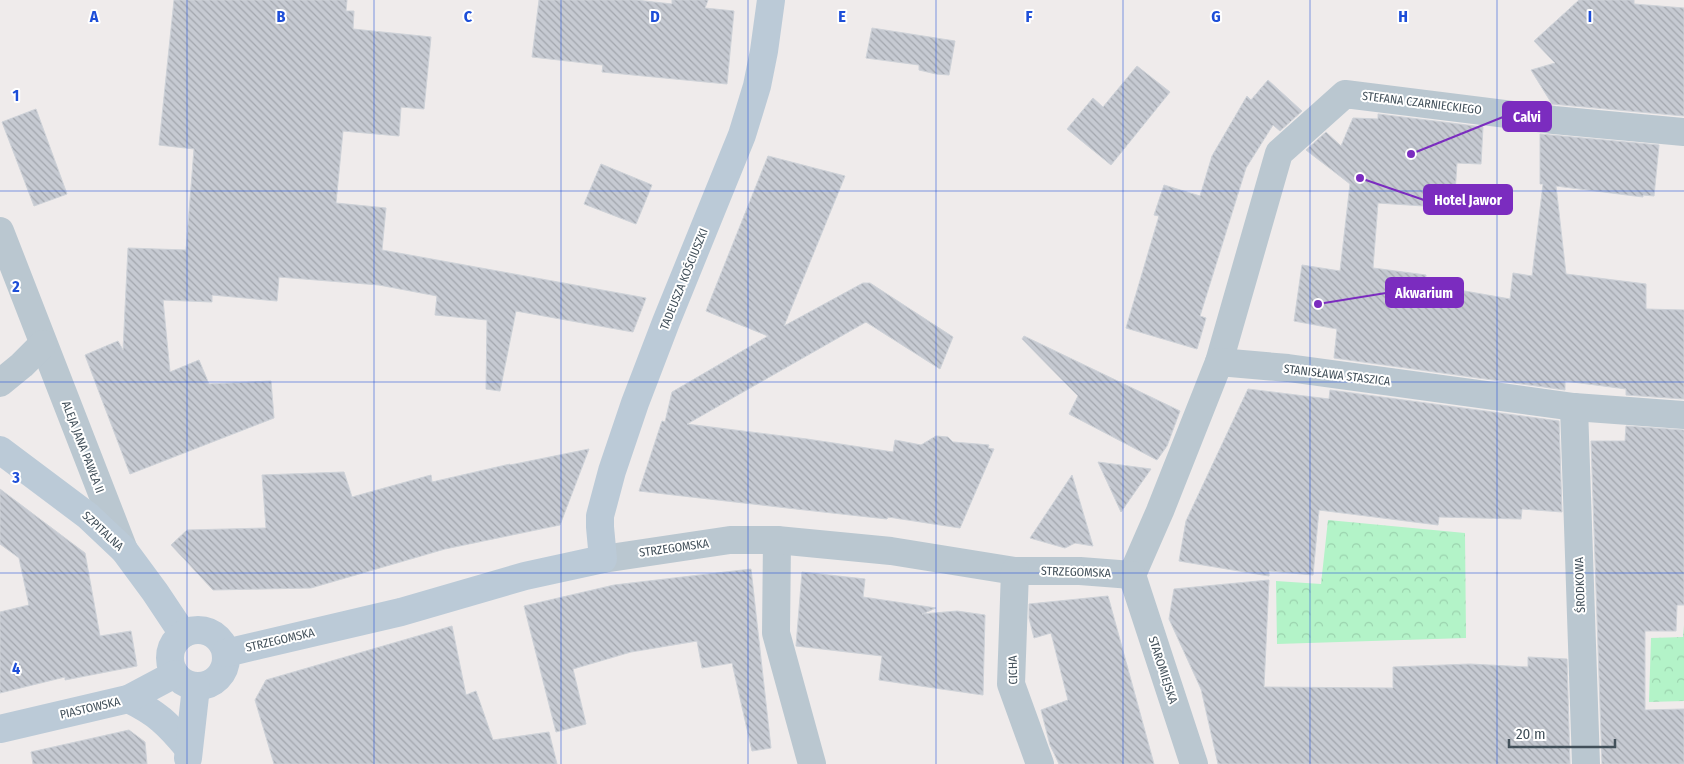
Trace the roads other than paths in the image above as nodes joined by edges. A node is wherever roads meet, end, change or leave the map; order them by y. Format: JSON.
{"nodes":[{"id":1,"x":771,"y":0,"type":"edge"},
{"id":2,"x":1684,"y":132,"type":"edge"},
{"id":3,"x":0,"y":230,"type":"edge"},
{"id":4,"x":43,"y":344,"type":"junction"},
{"id":5,"x":1219,"y":362,"type":"junction"},
{"id":6,"x":0,"y":383,"type":"edge"},
{"id":7,"x":1574,"y":407,"type":"junction"},
{"id":8,"x":1684,"y":415,"type":"edge"},
{"id":9,"x":0,"y":450,"type":"edge"},
{"id":10,"x":777,"y":540,"type":"junction"},
{"id":11,"x":124,"y":550,"type":"junction"},
{"id":12,"x":603,"y":559,"type":"junction"},
{"id":13,"x":1016,"y":571,"type":"junction"},
{"id":14,"x":1132,"y":575,"type":"junction"},
{"id":15,"x":183,"y":634,"type":"junction"},
{"id":16,"x":226,"y":653,"type":"junction"},
{"id":17,"x":185,"y":680,"type":"junction"},
{"id":18,"x":128,"y":699,"type":"junction"},
{"id":19,"x":0,"y":728,"type":"edge"},
{"id":20,"x":188,"y":756,"type":"edge"},
{"id":21,"x":812,"y":764,"type":"edge"},
{"id":22,"x":1040,"y":764,"type":"edge"},
{"id":23,"x":1194,"y":764,"type":"edge"},
{"id":24,"x":1586,"y":764,"type":"edge"}],
"edges":[{"from":1,"to":12,"type":"street","name":"TADEUSZA KOŚCIUSZKI"},
{"from":2,"to":5,"type":"street","name":"STEFANA CZARNIECKIEGO"},
{"from":3,"to":4,"type":"street","name":"ALEJA JANA PAWŁA II"},
{"from":4,"to":6,"type":"street"},
{"from":4,"to":11,"type":"street","name":"ALEJA JANA PAWŁA II"},
{"from":5,"to":7,"type":"street","name":"STANISŁAWA STASZICA"},
{"from":5,"to":14,"type":"street"},
{"from":7,"to":8,"type":"street","name":"STANISŁAWA STASZICA"},
{"from":7,"to":24,"type":"street","name":"ŚRODKOWA"},
{"from":9,"to":11,"type":"street","name":"SZPITALNA"},
{"from":10,"to":12,"type":"street","name":"STRZEGOMSKA"},
{"from":10,"to":13,"type":"street","name":"STRZEGOMSKA"},
{"from":10,"to":21,"type":"street"},
{"from":11,"to":15,"type":"street","name":"SZPITALNA"},
{"from":12,"to":16,"type":"street","name":"STRZEGOMSKA"},
{"from":13,"to":14,"type":"street","name":"STRZEGOMSKA"},
{"from":13,"to":22,"type":"street","name":"CICHA"},
{"from":14,"to":23,"type":"street","name":"STAROMIEJSKA"},
{"from":15,"to":16,"type":"street"},
{"from":15,"to":17,"type":"street"},
{"from":16,"to":17,"type":"street"},
{"from":17,"to":18,"type":"street","name":"PIASTOWSKA"},
{"from":17,"to":20,"type":"street"},
{"from":18,"to":19,"type":"street","name":"PIASTOWSKA"},
{"from":18,"to":20,"type":"street"}]}
